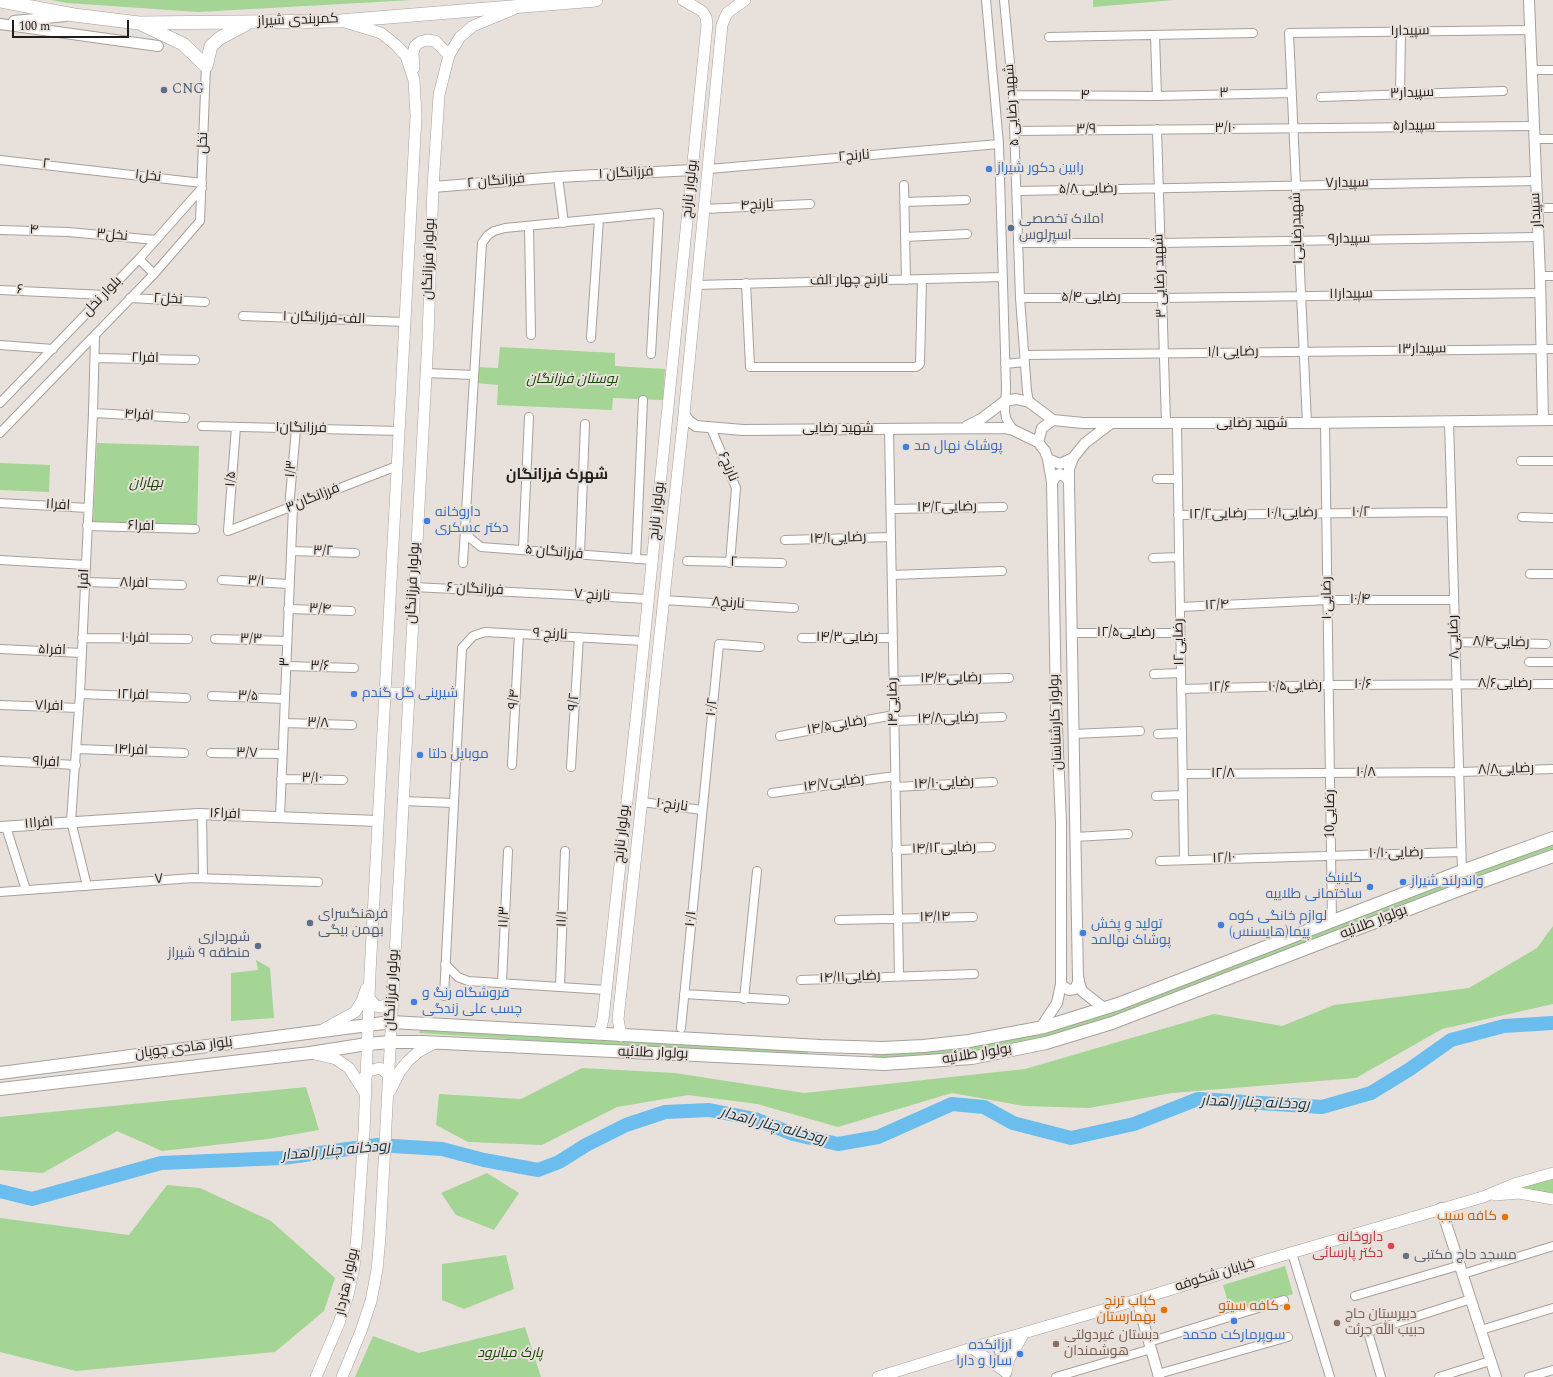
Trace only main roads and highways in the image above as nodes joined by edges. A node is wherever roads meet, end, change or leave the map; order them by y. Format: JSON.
{"nodes":[{"id":1,"x":596,"y":0,"type":"edge"},
{"id":2,"x":683,"y":0,"type":"edge"},
{"id":3,"x":745,"y":0,"type":"edge"},
{"id":4,"x":0,"y":1,"type":"edge"},
{"id":5,"x":524,"y":5,"type":"junction"},
{"id":6,"x":340,"y":20,"type":"junction"},
{"id":7,"x":139,"y":23,"type":"junction"},
{"id":8,"x":248,"y":23,"type":"junction"},
{"id":9,"x":707,"y":25,"type":"junction"},
{"id":10,"x":722,"y":25,"type":"junction"},
{"id":11,"x":448,"y":54,"type":"junction"},
{"id":12,"x":414,"y":80,"type":"junction"},
{"id":13,"x":385,"y":693,"type":"junction"},
{"id":14,"x":408,"y":693,"type":"junction"},
{"id":15,"x":637,"y":710,"type":"junction"},
{"id":16,"x":652,"y":712,"type":"junction"},
{"id":17,"x":1553,"y":838,"type":"edge"},
{"id":18,"x":1553,"y":856,"type":"edge"},
{"id":19,"x":370,"y":974,"type":"junction"},
{"id":20,"x":393,"y":997,"type":"junction"},
{"id":21,"x":369,"y":998,"type":"junction"},
{"id":22,"x":603,"y":1019,"type":"junction"},
{"id":23,"x":618,"y":1019,"type":"junction"},
{"id":24,"x":391,"y":1022,"type":"junction"},
{"id":25,"x":423,"y":1023,"type":"junction"},
{"id":26,"x":368,"y":1024,"type":"junction"},
{"id":27,"x":342,"y":1029,"type":"junction"},
{"id":28,"x":316,"y":1032,"type":"junction"},
{"id":29,"x":599,"y":1034,"type":"junction"},
{"id":30,"x":620,"y":1036,"type":"junction"},
{"id":31,"x":390,"y":1042,"type":"junction"},
{"id":32,"x":429,"y":1042,"type":"junction"},
{"id":33,"x":367,"y":1044,"type":"junction"},
{"id":34,"x":820,"y":1046,"type":"junction"},
{"id":35,"x":341,"y":1048,"type":"junction"},
{"id":36,"x":310,"y":1053,"type":"junction"},
{"id":37,"x":818,"y":1062,"type":"junction"},
{"id":38,"x":21,"y":1071,"type":"junction"},
{"id":39,"x":0,"y":1073,"type":"edge"},
{"id":40,"x":365,"y":1076,"type":"junction"},
{"id":41,"x":389,"y":1076,"type":"junction"},
{"id":42,"x":22,"y":1086,"type":"junction"},
{"id":43,"x":0,"y":1089,"type":"edge"},
{"id":44,"x":365,"y":1092,"type":"junction"},
{"id":45,"x":388,"y":1096,"type":"junction"},
{"id":46,"x":364,"y":1133,"type":"joint"},
{"id":47,"x":386,"y":1133,"type":"joint"},
{"id":48,"x":1553,"y":1173,"type":"edge"},
{"id":49,"x":1483,"y":1197,"type":"junction"},
{"id":50,"x":1553,"y":1199,"type":"edge"},
{"id":51,"x":1024,"y":1333,"type":"junction"},
{"id":52,"x":972,"y":1348,"type":"junction"},
{"id":53,"x":1007,"y":1374,"type":"edge"},
{"id":54,"x":316,"y":1377,"type":"edge"},
{"id":55,"x":342,"y":1377,"type":"edge"},
{"id":56,"x":878,"y":1377,"type":"edge"}],
"edges":[{"from":1,"to":5,"type":"highway","name":"کمربندی شیراز"},
{"from":2,"to":9,"type":"main road"},
{"from":3,"to":10,"type":"main road","name":"بولوار نارنج"},
{"from":4,"to":7,"type":"highway","name":"کمربندی شیراز"},
{"from":5,"to":6,"type":"highway","name":"کمربندی شیراز"},
{"from":5,"to":11,"type":"main road","name":"بولوار فرزانگان"},
{"from":6,"to":8,"type":"highway","name":"کمربندی شیراز"},
{"from":6,"to":12,"type":"main road","name":"بولوار فرزانگان"},
{"from":7,"to":8,"type":"highway","name":"کمربندی شیراز"},
{"from":7,"to":8,"type":"highway"},
{"from":9,"to":10,"type":"main road"},
{"from":9,"to":15,"type":"main road","name":"بولوار نارنج"},
{"from":10,"to":16,"type":"main road","name":"بولوار نارنج"},
{"from":11,"to":12,"type":"main road"},
{"from":11,"to":14,"type":"main road","name":"بولوار فرزانگان"},
{"from":12,"to":13,"type":"main road","name":"بولوار فرزانگان"},
{"from":13,"to":14,"type":"main road"},
{"from":13,"to":19,"type":"main road","name":"بولوار فرزانگان"},
{"from":14,"to":20,"type":"main road","name":"بولوار فرزانگان"},
{"from":15,"to":16,"type":"main road"},
{"from":15,"to":22,"type":"main road","name":"بولوار نارنج"},
{"from":16,"to":23,"type":"main road","name":"بولوار نارنج"},
{"from":17,"to":34,"type":"main road","name":"بولوار طلائیه"},
{"from":18,"to":37,"type":"main road","name":"بولوار طلائیه"},
{"from":19,"to":21,"type":"main road","name":"بولوار فرزانگان"},
{"from":19,"to":28,"type":"main road"},
{"from":20,"to":21,"type":"main road"},
{"from":20,"to":24,"type":"main road","name":"بولوار فرزانگان"},
{"from":21,"to":26,"type":"main road","name":"بولوار فرزانگان"},
{"from":22,"to":23,"type":"main road"},
{"from":22,"to":29,"type":"main road","name":"بولوار نارنج"},
{"from":23,"to":30,"type":"main road","name":"بولوار نارنج"},
{"from":24,"to":25,"type":"main road","name":"بولوار طلائیه"},
{"from":24,"to":26,"type":"main road","name":"بولوار طلائیه"},
{"from":24,"to":31,"type":"main road","name":"بولوار فرزانگان"},
{"from":25,"to":29,"type":"main road","name":"بولوار طلائیه"},
{"from":25,"to":32,"type":"main road"},
{"from":26,"to":27,"type":"main road","name":"بلوار هادی چوپان"},
{"from":26,"to":33,"type":"main road","name":"بولوار فرزانگان"},
{"from":27,"to":28,"type":"main road","name":"بلوار هادی چوپان"},
{"from":27,"to":35,"type":"main road"},
{"from":28,"to":38,"type":"main road","name":"بلوار هادی چوپان"},
{"from":29,"to":30,"type":"main road","name":"بولوار طلائیه"},
{"from":30,"to":34,"type":"main road","name":"بولوار طلائیه"},
{"from":31,"to":32,"type":"main road","name":"بولوار طلائیه"},
{"from":31,"to":33,"type":"main road","name":"بولوار طلائیه"},
{"from":31,"to":41,"type":"main road","name":"بولوار فرزانگان"},
{"from":32,"to":37,"type":"main road","name":"بولوار طلائیه"},
{"from":32,"to":45,"type":"main road"},
{"from":33,"to":35,"type":"main road","name":"بلوار هادی چوپان"},
{"from":33,"to":40,"type":"main road","name":"بولوار فرزانگان"},
{"from":34,"to":37,"type":"main road"},
{"from":35,"to":36,"type":"main road","name":"بلوار هادی چوپان"},
{"from":36,"to":42,"type":"main road","name":"بلوار هادی چوپان"},
{"from":36,"to":44,"type":"main road"},
{"from":38,"to":39,"type":"main road","name":"بلوار هادی چوپان"},
{"from":38,"to":42,"type":"main road"},
{"from":40,"to":41,"type":"main road"},
{"from":40,"to":44,"type":"main road","name":"بولوار فرزانگان"},
{"from":41,"to":45,"type":"main road","name":"بولوار فرزانگان"},
{"from":42,"to":43,"type":"main road","name":"بلوار هادی چوپان"},
{"from":44,"to":46,"type":"main road","name":"بولوار فرزانگان"},
{"from":45,"to":47,"type":"main road","name":"بولوار فرزانگان"},
{"from":46,"to":54,"type":"main road","name":"بولوار هنردار"},
{"from":47,"to":55,"type":"main road","name":"بولوار هنردار"},
{"from":48,"to":49,"type":"main road","name":"خیابان شکوفه"},
{"from":49,"to":50,"type":"main road","name":"خیابان شکوفه"},
{"from":49,"to":51,"type":"main road","name":"خیابان شکوفه"},
{"from":51,"to":52,"type":"main road","name":"خیابان شکوفه"},
{"from":51,"to":53,"type":"main road"},
{"from":52,"to":53,"type":"main road"},
{"from":52,"to":56,"type":"main road","name":"خیابان شکوفه"}]}
